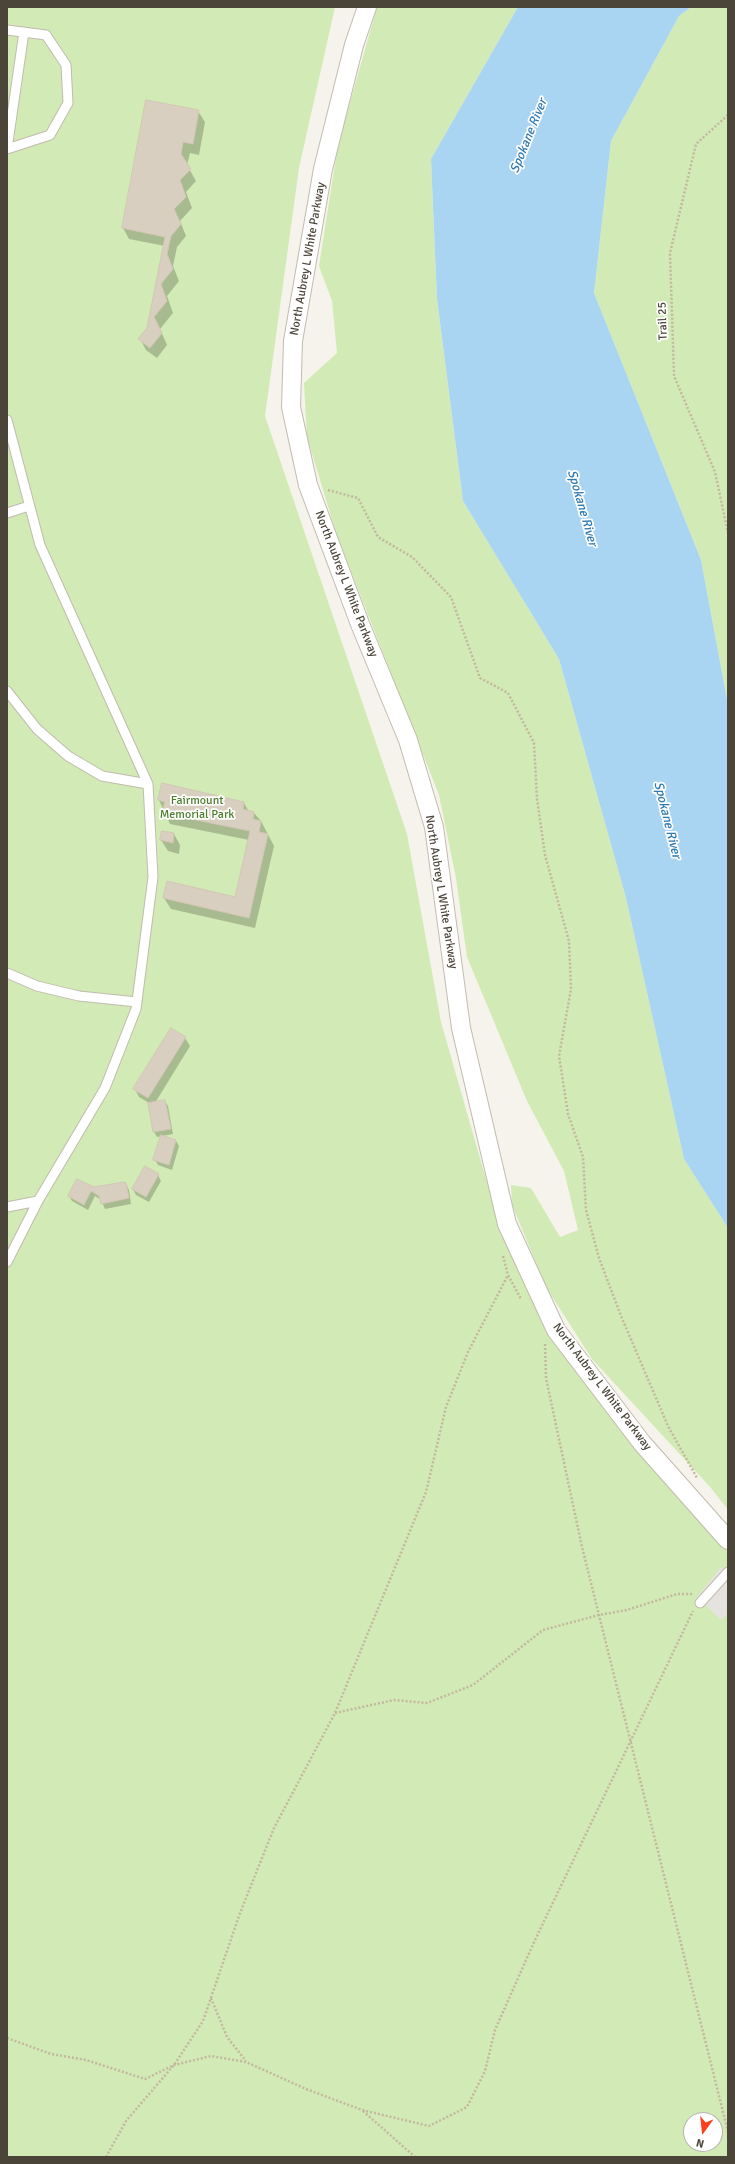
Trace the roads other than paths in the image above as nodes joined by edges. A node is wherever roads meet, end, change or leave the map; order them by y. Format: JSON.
{"nodes":[{"id":1,"x":367,"y":7,"type":"edge"},
{"id":2,"x":7,"y":30,"type":"edge"},
{"id":3,"x":24,"y":32,"type":"junction"},
{"id":4,"x":7,"y":149,"type":"edge"},
{"id":5,"x":7,"y":420,"type":"edge"},
{"id":6,"x":30,"y":506,"type":"junction"},
{"id":7,"x":7,"y":513,"type":"edge"},
{"id":8,"x":7,"y":691,"type":"edge"},
{"id":9,"x":148,"y":784,"type":"junction"},
{"id":10,"x":7,"y":973,"type":"edge"},
{"id":11,"x":137,"y":1002,"type":"junction"},
{"id":12,"x":38,"y":1201,"type":"junction"},
{"id":13,"x":7,"y":1207,"type":"edge"},
{"id":14,"x":7,"y":1262,"type":"edge"},
{"id":15,"x":728,"y":1540,"type":"edge"},
{"id":16,"x":728,"y":1572,"type":"edge"},
{"id":17,"x":700,"y":1603,"type":"road end"}],
"edges":[{"from":1,"to":15,"type":"street","name":"North Aubrey L White Parkway"},
{"from":2,"to":3,"type":"lane"},
{"from":3,"to":4,"type":"lane"},
{"from":3,"to":4,"type":"lane"},
{"from":5,"to":6,"type":"lane"},
{"from":6,"to":7,"type":"lane"},
{"from":6,"to":9,"type":"lane"},
{"from":8,"to":9,"type":"lane"},
{"from":9,"to":11,"type":"lane"},
{"from":10,"to":11,"type":"lane"},
{"from":11,"to":12,"type":"lane"},
{"from":12,"to":13,"type":"lane"},
{"from":12,"to":14,"type":"lane"},
{"from":16,"to":17,"type":"lane"}]}
